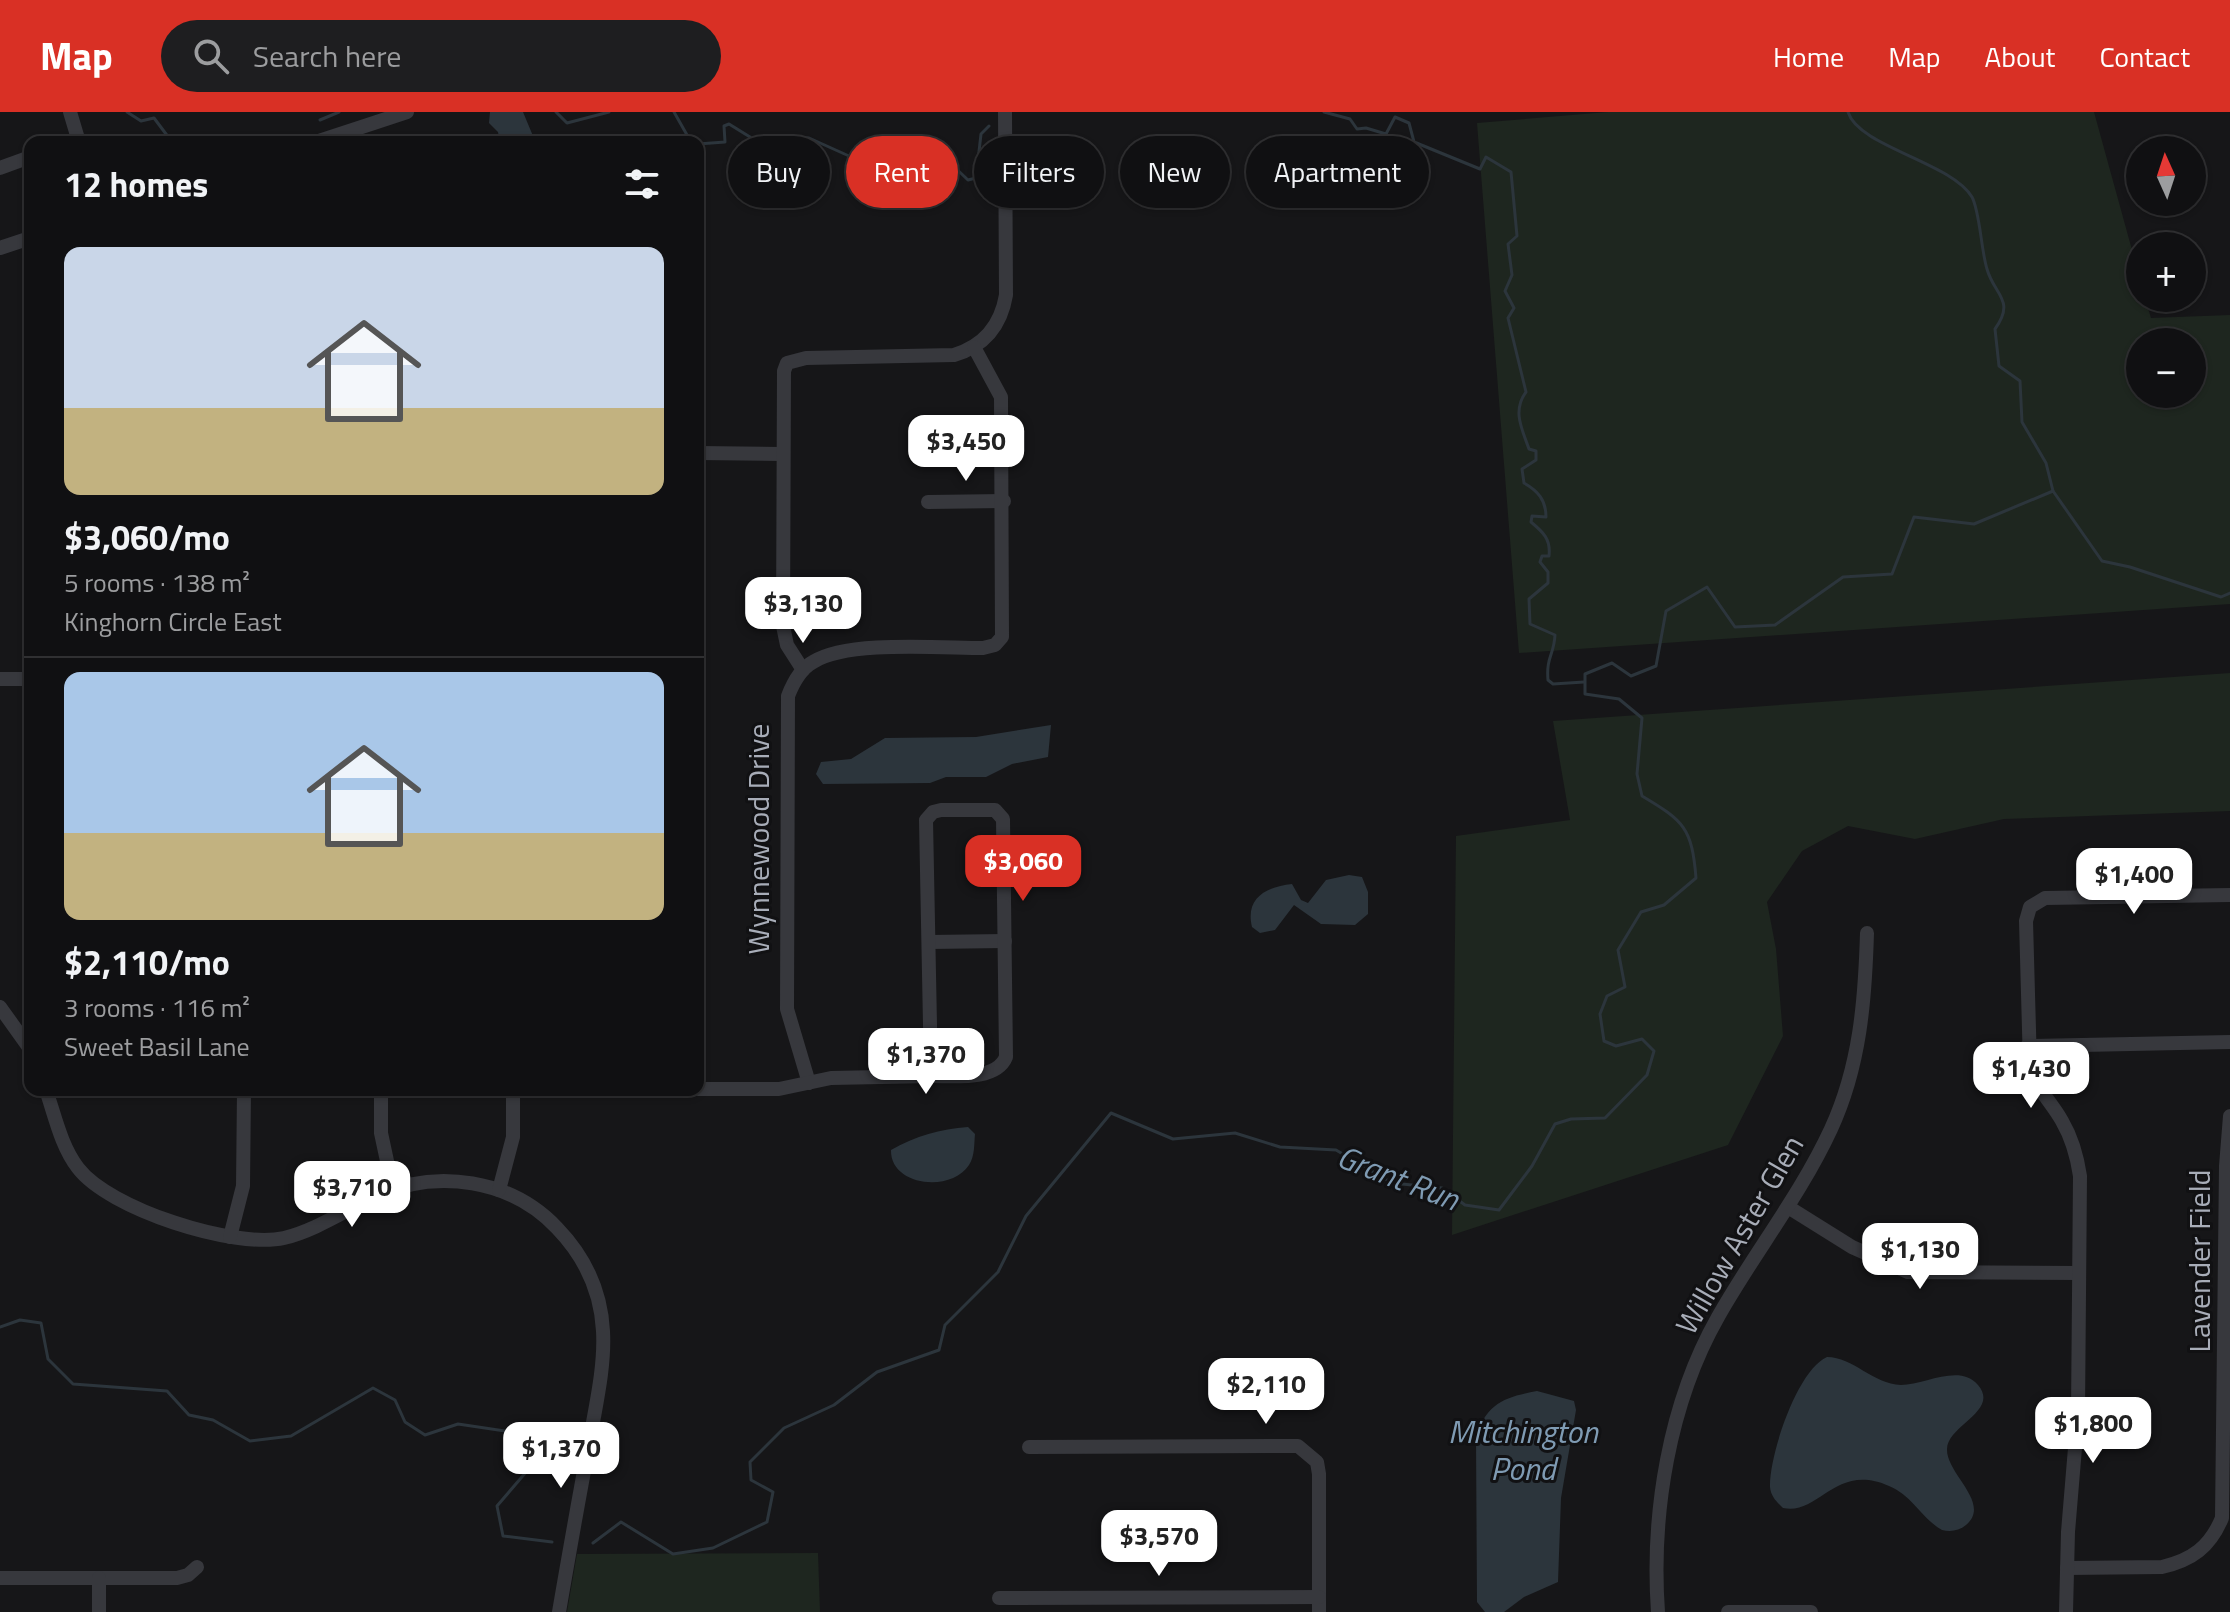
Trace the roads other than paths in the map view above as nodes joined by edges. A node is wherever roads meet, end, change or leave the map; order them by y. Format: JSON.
{"nodes":[{"id":1,"x":70,"y":112,"type":"edge"},
{"id":2,"x":407,"y":112,"type":"edge"},
{"id":3,"x":1005,"y":112,"type":"edge"},
{"id":4,"x":76,"y":136,"type":"edge"},
{"id":5,"x":334,"y":136,"type":"edge"},
{"id":6,"x":24,"y":159,"type":"edge"},
{"id":7,"x":0,"y":168,"type":"edge"},
{"id":8,"x":24,"y":240,"type":"edge"},
{"id":9,"x":0,"y":248,"type":"edge"},
{"id":10,"x":974,"y":347,"type":"junction"},
{"id":11,"x":704,"y":453,"type":"edge"},
{"id":12,"x":781,"y":454,"type":"junction"},
{"id":13,"x":1004,"y":501,"type":"junction"},
{"id":14,"x":928,"y":502,"type":"dead end"},
{"id":15,"x":803,"y":670,"type":"junction"},
{"id":16,"x":0,"y":679,"type":"edge"},
{"id":17,"x":24,"y":679,"type":"edge"},
{"id":18,"x":2230,"y":895,"type":"edge"},
{"id":19,"x":1867,"y":933,"type":"dead end"},
{"id":20,"x":1005,"y":941,"type":"junction"},
{"id":21,"x":929,"y":942,"type":"junction"},
{"id":22,"x":0,"y":1007,"type":"edge"},
{"id":23,"x":24,"y":1040,"type":"edge"},
{"id":24,"x":2230,"y":1042,"type":"edge"},
{"id":25,"x":2027,"y":1046,"type":"junction"},
{"id":26,"x":931,"y":1076,"type":"junction"},
{"id":27,"x":809,"y":1083,"type":"junction"},
{"id":28,"x":704,"y":1089,"type":"edge"},
{"id":29,"x":48,"y":1096,"type":"edge"},
{"id":30,"x":244,"y":1096,"type":"edge"},
{"id":31,"x":381,"y":1096,"type":"edge"},
{"id":32,"x":513,"y":1096,"type":"edge"},
{"id":33,"x":2230,"y":1116,"type":"edge"},
{"id":34,"x":393,"y":1189,"type":"junction"},
{"id":35,"x":499,"y":1190,"type":"junction"},
{"id":36,"x":1788,"y":1207,"type":"junction"},
{"id":37,"x":230,"y":1237,"type":"junction"},
{"id":38,"x":2079,"y":1273,"type":"junction"},
{"id":39,"x":1029,"y":1447,"type":"dead end"},
{"id":40,"x":197,"y":1567,"type":"dead end"},
{"id":41,"x":2067,"y":1568,"type":"junction"},
{"id":42,"x":0,"y":1578,"type":"edge"},
{"id":43,"x":99,"y":1578,"type":"junction"},
{"id":44,"x":999,"y":1598,"type":"dead end"},
{"id":45,"x":1319,"y":1604,"type":"edge"},
{"id":46,"x":99,"y":1612,"type":"edge"},
{"id":47,"x":559,"y":1612,"type":"edge"},
{"id":48,"x":1658,"y":1612,"type":"edge"},
{"id":49,"x":1728,"y":1612,"type":"edge"},
{"id":50,"x":1811,"y":1612,"type":"edge"},
{"id":51,"x":2066,"y":1612,"type":"edge"}],
"edges":[{"from":1,"to":4,"type":"street"},
{"from":2,"to":5,"type":"street"},
{"from":3,"to":10,"type":"street"},
{"from":6,"to":7,"type":"street"},
{"from":8,"to":9,"type":"street"},
{"from":10,"to":12,"type":"street"},
{"from":10,"to":13,"type":"street"},
{"from":11,"to":12,"type":"street"},
{"from":12,"to":15,"type":"street"},
{"from":13,"to":14,"type":"street"},
{"from":13,"to":15,"type":"street"},
{"from":15,"to":27,"type":"street","name":"Wynnewood Drive"},
{"from":16,"to":17,"type":"street"},
{"from":18,"to":25,"type":"street"},
{"from":19,"to":36,"type":"street","name":"Willow Aster Glen"},
{"from":20,"to":21,"type":"street"},
{"from":20,"to":21,"type":"street"},
{"from":20,"to":26,"type":"street"},
{"from":21,"to":26,"type":"street"},
{"from":22,"to":23,"type":"street"},
{"from":24,"to":25,"type":"street"},
{"from":25,"to":38,"type":"street"},
{"from":26,"to":27,"type":"street"},
{"from":27,"to":28,"type":"street"},
{"from":29,"to":37,"type":"street"},
{"from":30,"to":37,"type":"street"},
{"from":31,"to":34,"type":"street"},
{"from":32,"to":35,"type":"street"},
{"from":33,"to":41,"type":"street","name":"Lavender Field"},
{"from":34,"to":35,"type":"street"},
{"from":34,"to":37,"type":"street"},
{"from":35,"to":47,"type":"street"},
{"from":36,"to":38,"type":"street"},
{"from":36,"to":48,"type":"street","name":"Willow Aster Glen"},
{"from":38,"to":41,"type":"street"},
{"from":39,"to":45,"type":"street"},
{"from":40,"to":43,"type":"street"},
{"from":41,"to":51,"type":"street"},
{"from":42,"to":43,"type":"street"},
{"from":43,"to":46,"type":"street"},
{"from":44,"to":45,"type":"street"},
{"from":49,"to":50,"type":"street"}]}
